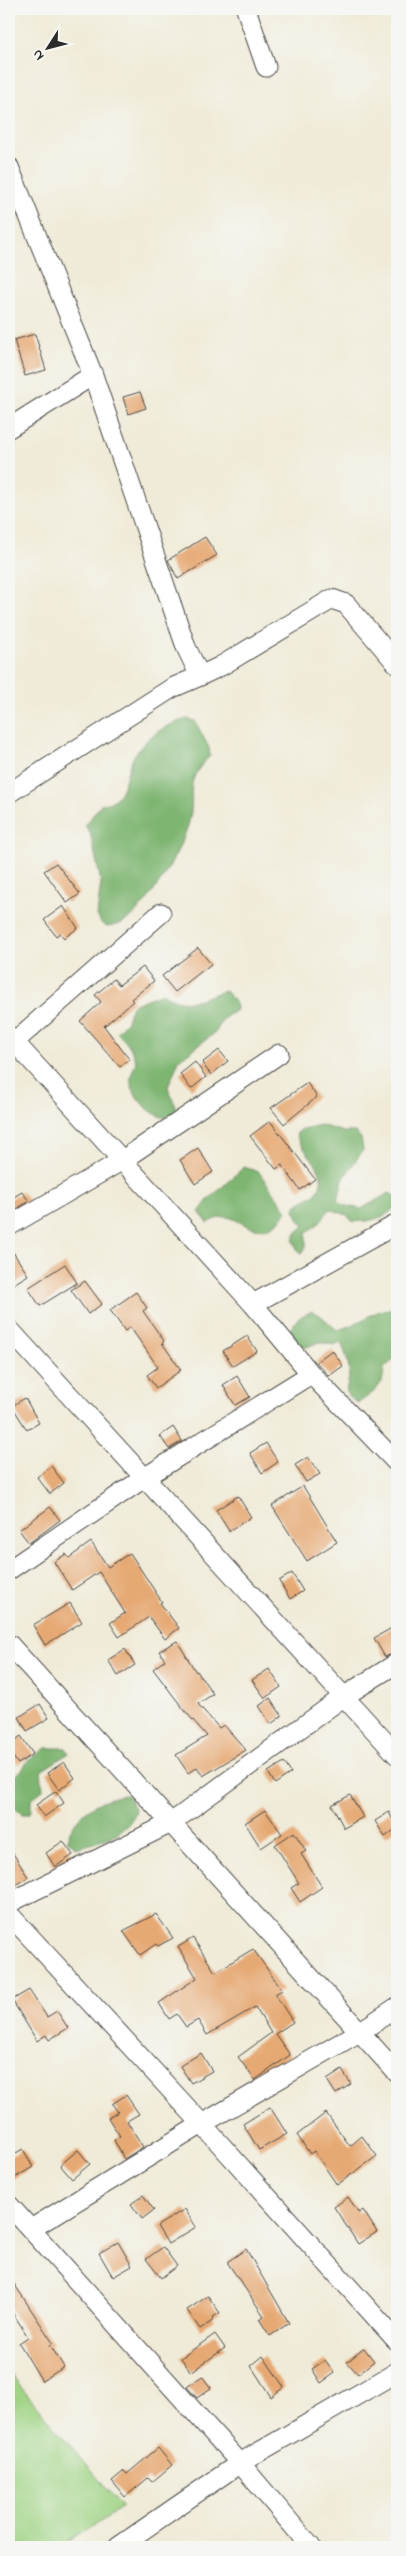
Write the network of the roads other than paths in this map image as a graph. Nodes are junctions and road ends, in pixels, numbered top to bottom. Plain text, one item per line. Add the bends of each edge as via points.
1 (246, 9) edge
2 (266, 67) dead end
3 (9, 167) edge
4 (93, 375) junction
5 (9, 428) edge
6 (397, 664) edge
7 (200, 676) junction
8 (9, 793) edge
9 (161, 913) dead end
10 (12, 1039) edge
11 (279, 1054) dead end
12 (121, 1160) junction
13 (397, 1224) edge
14 (9, 1226) edge
15 (253, 1304) junction
16 (9, 1329) edge
17 (311, 1374) junction
18 (390, 1443) edge
19 (397, 1463) edge
20 (144, 1478) junction
21 (9, 1570) edge
22 (9, 1644) edge
23 (397, 1663) edge
24 (343, 1697) junction
25 (397, 1755) edge
26 (171, 1823) junction
27 (9, 1903) edge
28 (9, 1914) edge
29 (397, 2007) edge
30 (361, 2031) junction
31 (397, 2073) edge
32 (202, 2124) junction
33 (9, 2206) edge
34 (31, 2229) junction
35 (397, 2341) edge
36 (397, 2372) edge
37 (240, 2463) junction
38 (118, 2547) edge
39 (311, 2547) edge

1 - 2 street
3 - 4 street
4 - 5 street
4 - 7 street via 186,647
6 - 7 street via 346,604 332,599
7 - 8 street via 172,688
9 - 10 street
10 - 12 street
11 - 12 street
12 - 14 street
12 - 15 street
13 - 15 street
15 - 17 street
16 - 20 street
17 - 18 street
17 - 20 street
18 - 19 street
20 - 21 street
20 - 24 street
22 - 26 street
23 - 24 street
24 - 25 street
24 - 26 street
26 - 27 street
26 - 30 street
28 - 32 street
29 - 30 street
30 - 31 street
30 - 32 street
32 - 34 street
32 - 35 street
33 - 34 street
34 - 37 street
36 - 37 street
37 - 38 street
37 - 39 street

